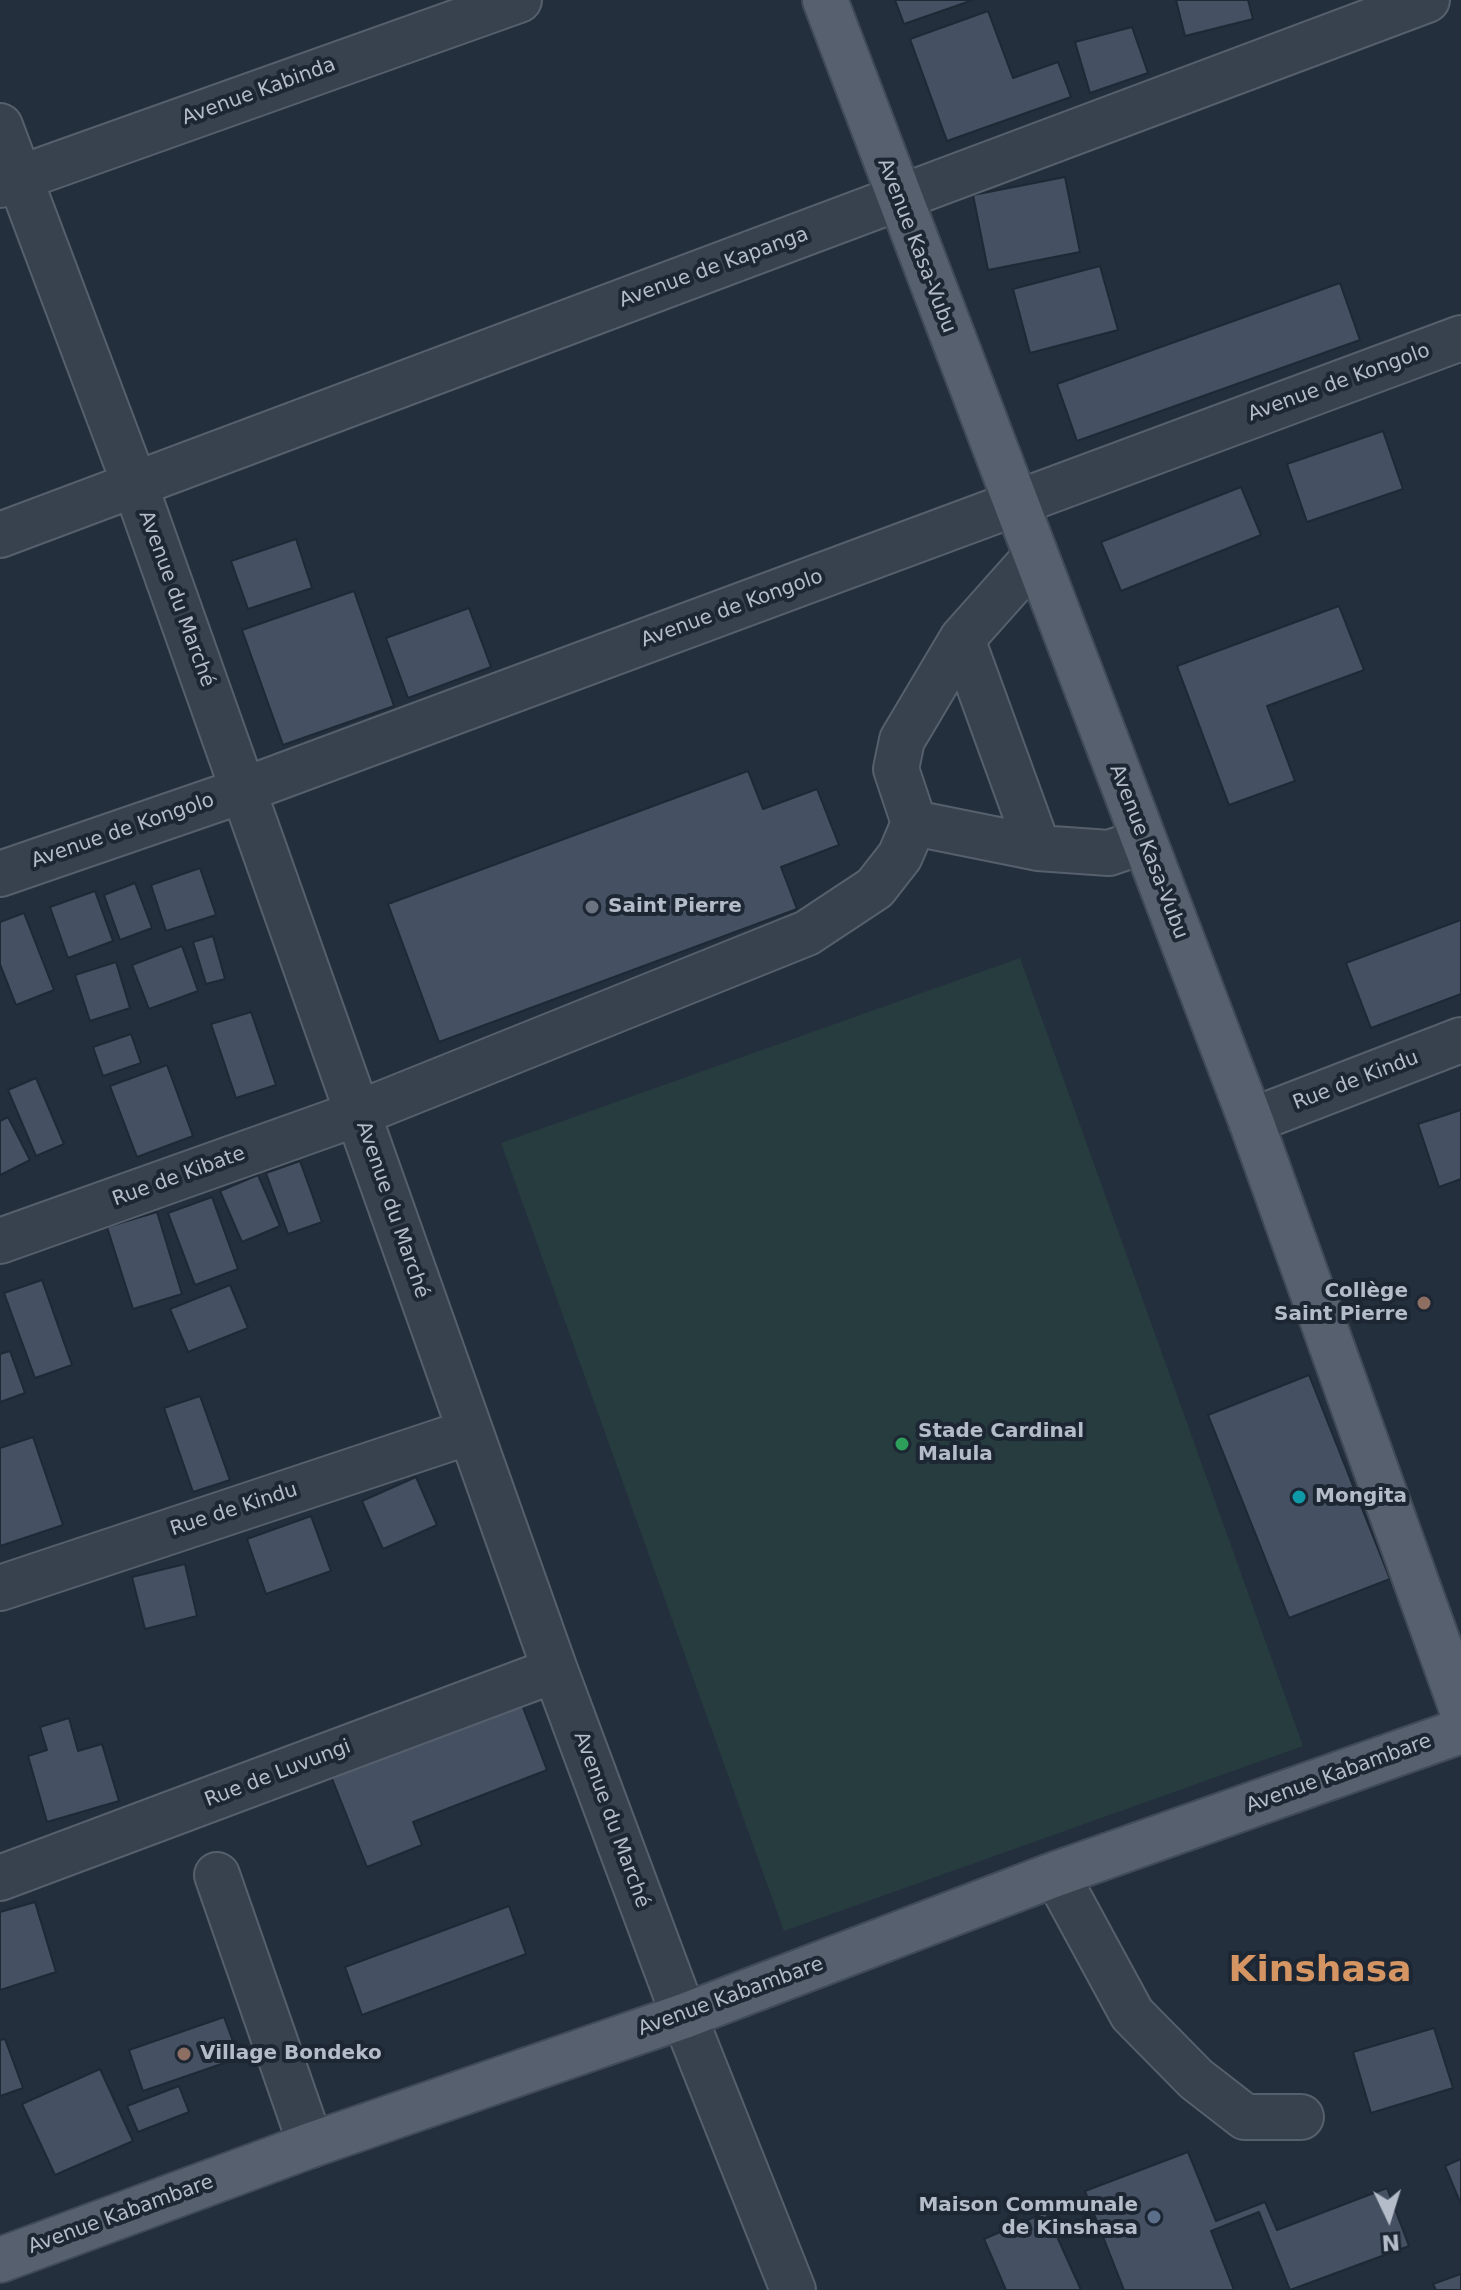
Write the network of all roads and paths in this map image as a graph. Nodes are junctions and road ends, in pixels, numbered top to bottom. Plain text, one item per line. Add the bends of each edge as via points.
1 (519, 0) edge
2 (825, 0) edge
3 (1427, 0) edge
4 (0, 126) edge
5 (10, 182) edge
6 (898, 200) junction
7 (1461, 338) edge
8 (135, 485) junction
9 (1015, 504) junction
10 (0, 535) edge
11 (1035, 557) junction
12 (962, 639) junction
13 (244, 790) junction
14 (914, 823) junction
15 (1144, 841) junction
16 (1038, 848) junction
17 (0, 874) edge
18 (1461, 1040) edge
19 (359, 1113) junction
20 (1251, 1121) junction
21 (0, 1241) edge
22 (469, 1432) junction
23 (0, 1588) edge
24 (555, 1670) junction
25 (1461, 1707) edge
26 (1461, 1731) edge
27 (1056, 1874) junction
28 (217, 1875) dead end
29 (0, 1878) edge
30 (684, 2016) junction
31 (1301, 2117) dead end
32 (311, 2145) junction
33 (0, 2260) edge
34 (793, 2290) edge

1 - 5 street, Avenue Kabinda
2 - 6 main road, Avenue Kasa-Vubu
3 - 6 street, Avenue de Kapanga
4 - 5 street, Avenue du Marché
5 - 8 street, Avenue du Marché
6 - 8 street, Avenue de Kapanga
6 - 9 main road, Avenue Kasa-Vubu
7 - 9 street, Avenue de Kongolo
8 - 10 street, Avenue de Kapanga
8 - 13 street, Avenue du Marché
9 - 11 main road, Avenue Kasa-Vubu
9 - 13 street, Avenue de Kongolo
11 - 12 street
11 - 15 main road, Avenue Kasa-Vubu
12 - 14 street via 902,740 896,769
12 - 16 street
13 - 17 street, Avenue de Kongolo
13 - 19 street, Avenue du Marché
14 - 16 street
14 - 19 street, Rue de Kibate via 900,856 875,888 807,933
15 - 16 street via 1109,853
15 - 20 main road, Avenue Kasa-Vubu
18 - 20 street, Rue de Kindu
19 - 21 street, Rue de Kibate
19 - 22 street, Avenue du Marché
20 - 25 main road, Avenue Kasa-Vubu
22 - 23 street, Rue de Kindu
22 - 24 street, Avenue du Marché
24 - 29 street, Rue de Luvungi
24 - 30 street, Avenue du Marché
26 - 27 main road, Avenue Kabambare
27 - 30 main road, Avenue Kabambare
27 - 31 street via 1132,2014 1196,2079 1245,2117
28 - 32 street
30 - 32 main road, Avenue Kabambare
30 - 34 street, Avenue du Marché
32 - 33 main road, Avenue Kabambare

